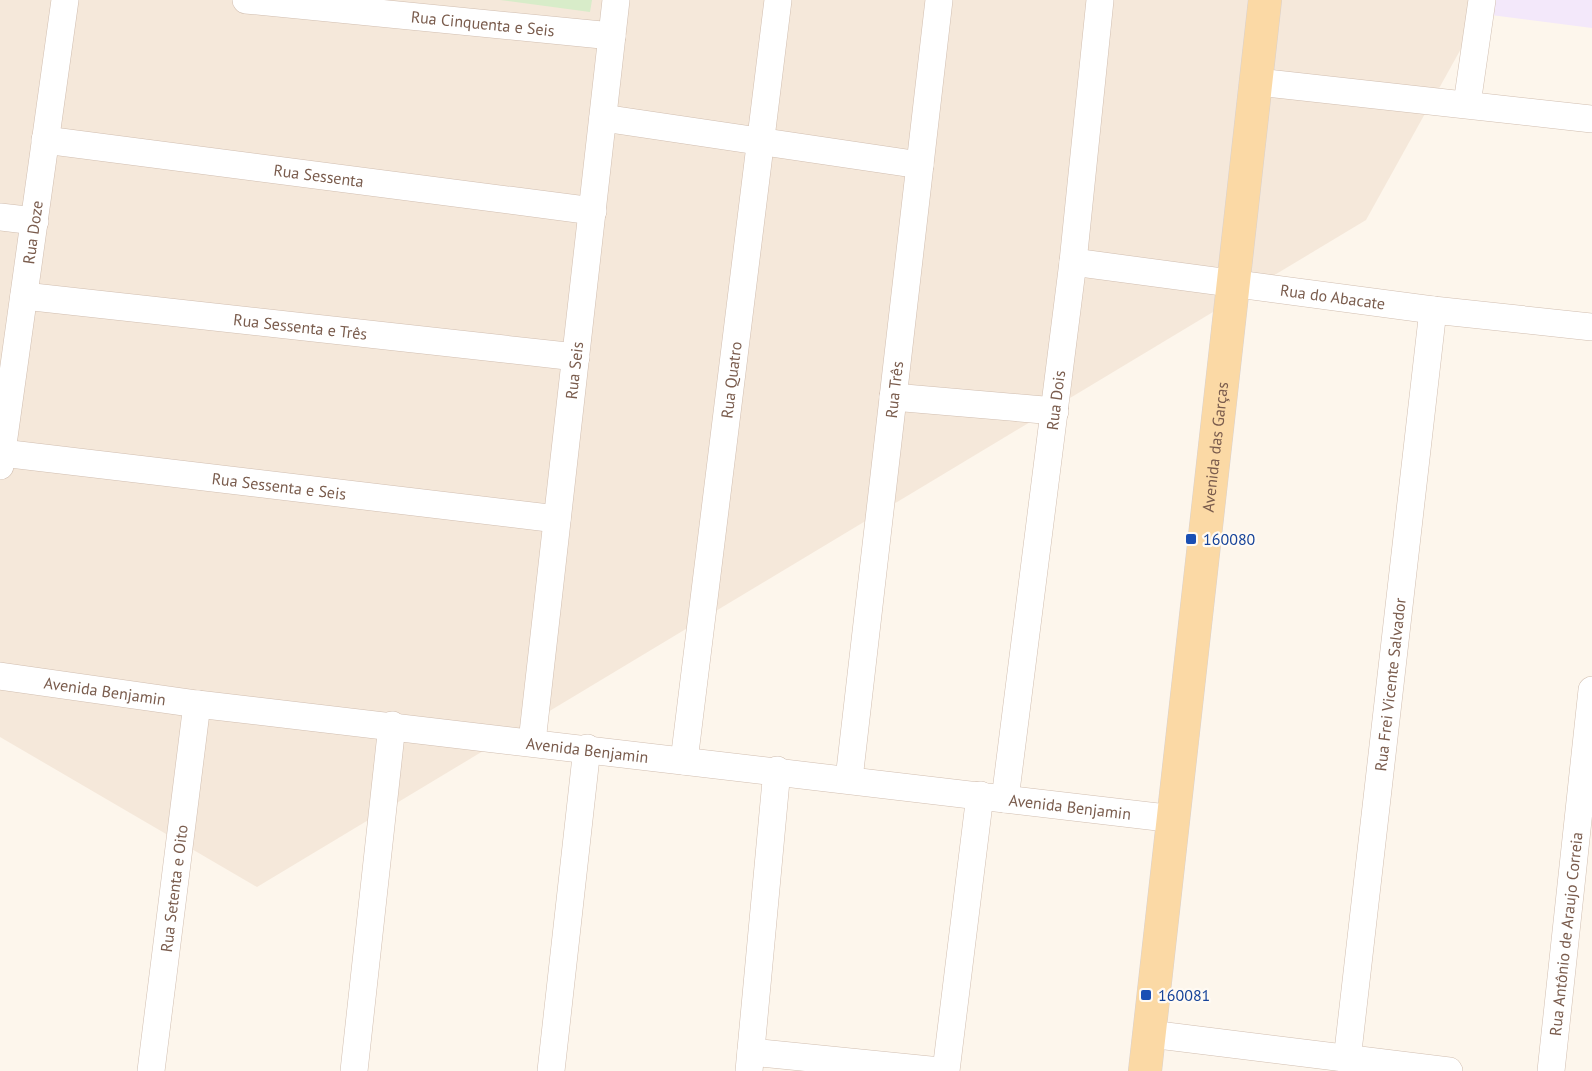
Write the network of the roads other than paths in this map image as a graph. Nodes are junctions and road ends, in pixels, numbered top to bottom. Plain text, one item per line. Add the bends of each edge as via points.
1 (64, 0) edge
2 (246, 0) edge
3 (616, 0) edge
4 (778, 0) edge
5 (939, 0) edge
6 (1100, 0) edge
7 (1265, 0) edge
8 (1482, 0) edge
9 (368, 6) edge
10 (612, 36) junction
11 (1257, 82) junction
12 (1467, 104) junction
13 (603, 118) junction
14 (1592, 119) edge
15 (45, 140) junction
16 (760, 142) junction
17 (920, 165) junction
18 (594, 211) junction
19 (0, 217) edge
20 (35, 221) junction
21 (1073, 262) junction
22 (1235, 284) junction
23 (24, 296) junction
24 (1433, 310) junction
25 (1592, 327) edge
26 (576, 357) junction
27 (893, 397) junction
28 (1055, 411) junction
29 (1, 460) edge
30 (557, 519) junction
31 (0, 679) edge
32 (1592, 690) edge
33 (197, 704) junction
34 (392, 725) junction
35 (1590, 726) edge
36 (532, 742) junction
37 (587, 748) junction
38 (684, 761) junction
39 (777, 771) junction
40 (849, 779) junction
41 (992, 797) junction
42 (1175, 819) junction
43 (1150, 1034) junction
44 (1347, 1060) junction
45 (750, 1062) edge
46 (151, 1071) edge
47 (354, 1071) edge
48 (551, 1071) edge
49 (940, 1071) edge
50 (946, 1071) edge
51 (1145, 1071) edge
52 (1449, 1071) edge
53 (1551, 1071) edge

1 - 15 street, Rua Doze
2 - 9 street, Rua Cinquenta e Seis
3 - 10 street, Rua Seis
4 - 16 street, Rua Quatro
5 - 17 street, Rua Três
6 - 21 street, Rua Dois
7 - 11 main road, Avenida das Garças
8 - 12 street
9 - 10 street, Rua Cinquenta e Seis
10 - 13 street, Rua Seis
11 - 12 street
11 - 22 main road, Avenida das Garças
12 - 14 street
13 - 16 street
13 - 18 street, Rua Seis
15 - 18 street, Rua Sessenta
15 - 20 street, Rua Doze
16 - 17 street
16 - 38 street, Rua Quatro
17 - 27 street, Rua Três
18 - 26 street, Rua Seis
19 - 20 street
20 - 23 street, Rua Doze
21 - 22 street, Rua do Abacate
21 - 28 street, Rua Dois
22 - 24 street, Rua do Abacate
22 - 42 main road, Avenida das Garças
23 - 26 street, Rua Sessenta e Três
23 - 29 street, Rua Doze
24 - 25 street, Rua do Abacate
24 - 44 street, Rua Frei Vicente Salvador
26 - 30 street, Rua Seis
27 - 28 street
27 - 40 street, Rua Três
28 - 41 street, Rua Dois
29 - 30 street, Rua Sessenta e Seis
30 - 36 street, Rua Seis
31 - 33 street, Avenida Benjamin
32 - 35 street, Rua Antônio de Araujo Correia
33 - 34 street, Avenida Benjamin
33 - 46 street, Rua Setenta e Oito
34 - 36 street, Avenida Benjamin
34 - 47 street
35 - 53 street, Rua Antônio de Araujo Correia
36 - 37 street, Avenida Benjamin
37 - 38 street, Avenida Benjamin
37 - 48 street
38 - 39 street, Avenida Benjamin
39 - 40 street, Avenida Benjamin
39 - 45 street
40 - 41 street, Avenida Benjamin
41 - 42 street, Avenida Benjamin
41 - 50 street, Rua Dois
42 - 43 main road, Avenida das Garças
43 - 44 street
43 - 51 main road, Avenida das Garças
44 - 52 street
45 - 49 street

